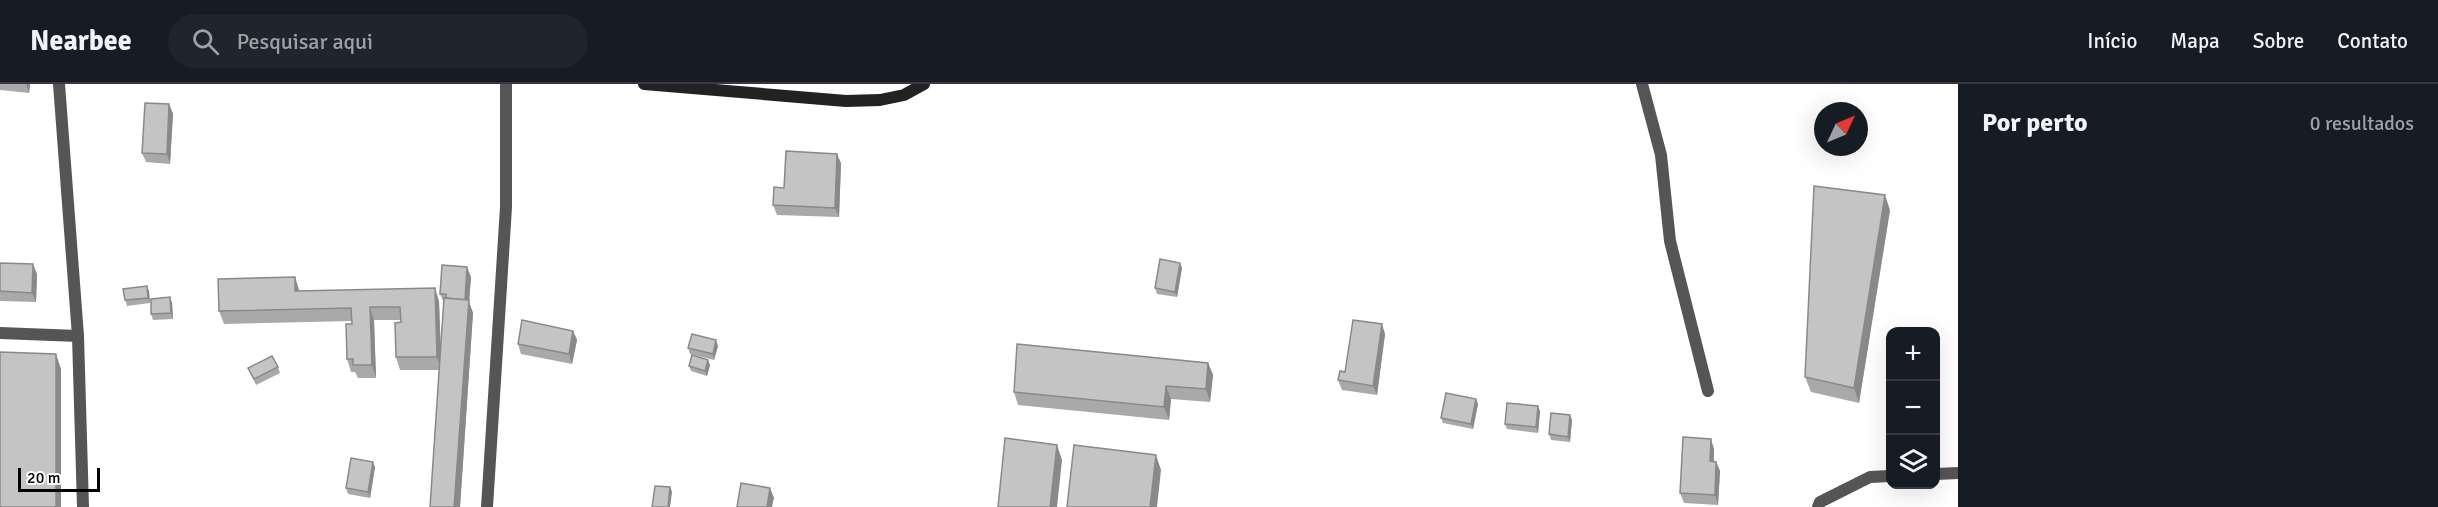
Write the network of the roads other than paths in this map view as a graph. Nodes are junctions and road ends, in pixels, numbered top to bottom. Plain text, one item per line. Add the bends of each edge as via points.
1 (59, 84) edge
2 (506, 84) edge
3 (644, 84) edge
4 (924, 84) edge
5 (1642, 84) edge
6 (0, 333) edge
7 (78, 336) junction
8 (1708, 391) dead end
9 (1958, 473) edge
10 (1940, 474) edge
11 (1886, 476) edge
12 (83, 507) edge
13 (487, 507) edge
14 (1818, 507) edge

1 - 7 street
2 - 13 street via 506,207
3 - 4 street via 846,101 903,95
5 - 8 street via 1661,155 1670,241
6 - 7 street
7 - 12 street
9 - 10 street
11 - 14 street via 1870,477 1820,502

